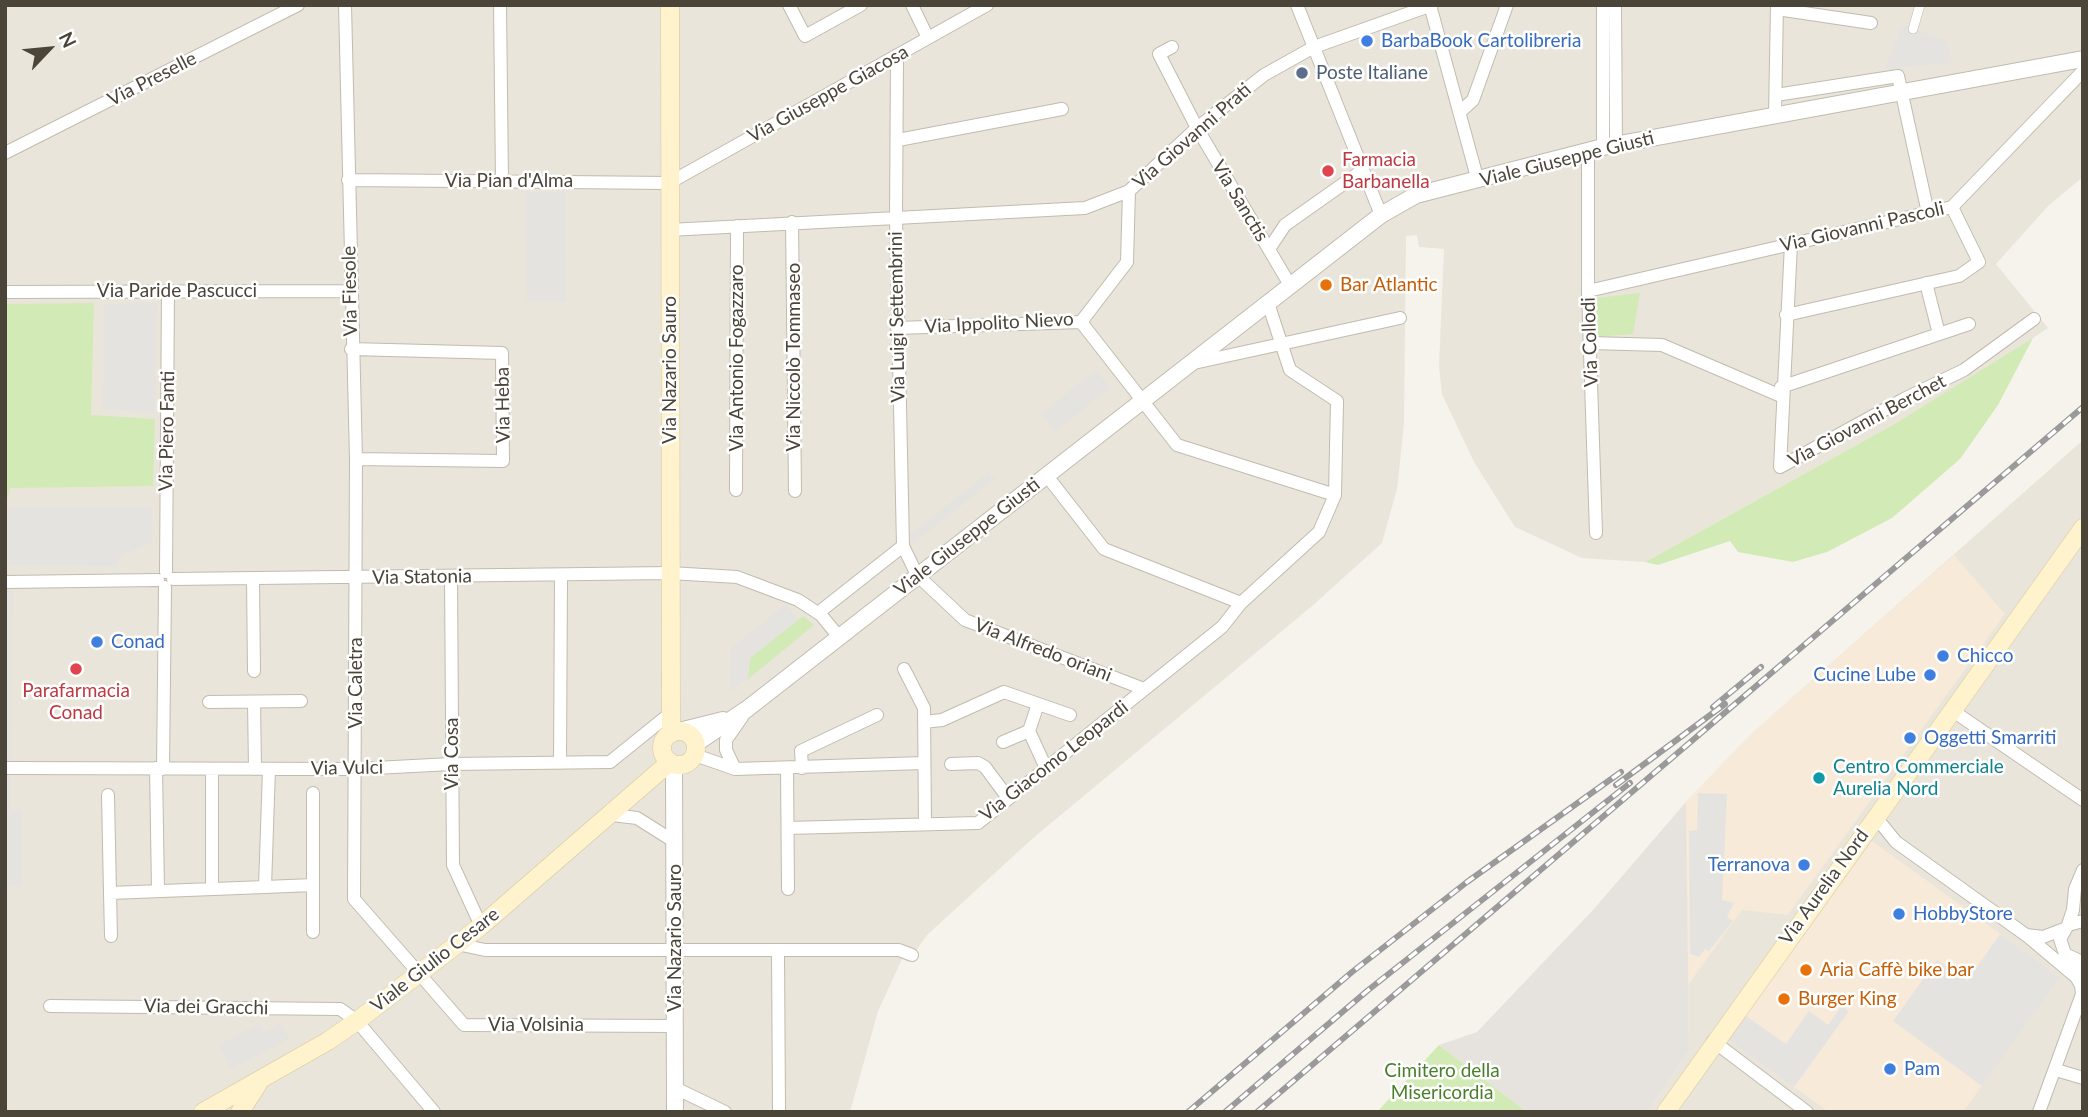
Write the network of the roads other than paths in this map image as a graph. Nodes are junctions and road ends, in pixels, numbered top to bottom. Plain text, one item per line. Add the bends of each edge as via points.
1 (298, 5) edge
2 (345, 5) edge
3 (500, 5) edge
4 (670, 5) edge
5 (789, 5) edge
6 (861, 5) edge
7 (912, 5) edge
8 (987, 5) edge
9 (1297, 5) edge
10 (1431, 5) edge
11 (1507, 5) edge
12 (1603, 5) edge
13 (1615, 5) edge
14 (1920, 5) edge
15 (1777, 7) edge
16 (837, 11) edge
17 (1871, 23) dead end
18 (1913, 29) dead end
19 (928, 38) junction
20 (1172, 47) dead end
21 (1314, 47) junction
22 (897, 55) junction
23 (2083, 59) edge
24 (2083, 71) edge
25 (1902, 92) junction
26 (1776, 95) junction
27 (1062, 109) dead end
28 (1460, 112) junction
29 (1775, 115) junction
30 (1197, 128) junction
31 (898, 139) junction
32 (1603, 147) junction
33 (5, 153) edge
34 (1363, 170) junction
35 (348, 180) junction
36 (502, 181) junction
37 (1478, 181) junction
38 (669, 183) junction
39 (1129, 191) junction
40 (1952, 207) junction
41 (1928, 213) junction
42 (1381, 215) junction
43 (896, 218) junction
44 (793, 222) junction
45 (737, 226) junction
46 (669, 230) junction
47 (1791, 244) junction
48 (1269, 249) junction
49 (1926, 283) junction
50 (1290, 285) junction
51 (168, 290) junction
52 (350, 291) junction
53 (1588, 291) junction
54 (5, 292) edge
55 (1268, 303) junction
56 (1786, 315) junction
57 (1400, 318) dead end
58 (2034, 318) dead end
59 (1081, 322) junction
60 (1969, 324) dead end
61 (897, 328) junction
62 (1939, 334) junction
63 (1281, 342) junction
64 (1590, 343) junction
65 (351, 349) junction
66 (1187, 365) junction
67 (1781, 391) junction
68 (1141, 400) junction
69 (356, 459) junction
70 (1047, 476) junction
71 (736, 490) dead end
72 (795, 491) dead end
73 (1335, 495) junction
74 (2083, 528) edge
75 (1596, 533) dead end
76 (903, 546) junction
77 (670, 573) junction
78 (561, 575) junction
79 (917, 575) junction
80 (451, 576) junction
81 (356, 578) junction
82 (166, 579) junction
83 (253, 579) junction
84 (5, 582) edge
85 (1241, 603) junction
86 (818, 613) junction
87 (839, 637) junction
88 (904, 669) dead end
89 (254, 671) dead end
90 (1144, 689) junction
91 (301, 701) dead end
92 (209, 702) dead end
93 (254, 702) junction
94 (1038, 704) junction
95 (747, 709) junction
96 (1953, 711) junction
97 (672, 712) junction
98 (877, 715) dead end
99 (1070, 715) dead end
100 (924, 722) junction
101 (1029, 731) junction
102 (671, 736) junction
103 (1003, 742) dead end
104 (695, 749) junction
105 (560, 763) junction
106 (672, 763) junction
107 (924, 763) junction
108 (451, 764) junction
109 (951, 764) dead end
110 (5, 768) edge
111 (160, 768) junction
112 (788, 768) junction
113 (802, 768) junction
114 (1046, 768) junction
115 (212, 769) junction
116 (262, 769) junction
117 (356, 769) junction
118 (735, 769) junction
119 (648, 781) junction
120 (313, 793) dead end
121 (108, 795) dead end
122 (1008, 798) junction
123 (2083, 800) edge
124 (612, 815) junction
125 (1875, 816) junction
126 (925, 824) junction
127 (788, 828) junction
128 (675, 842) junction
129 (2081, 875) edge
130 (313, 885) junction
131 (265, 887) junction
132 (212, 888) junction
133 (158, 890) junction
134 (788, 890) dead end
135 (110, 893) junction
136 (2083, 908) edge
137 (2083, 921) edge
138 (481, 926) junction
139 (2066, 927) junction
140 (313, 932) dead end
141 (2026, 935) junction
142 (111, 936) dead end
143 (457, 944) junction
144 (2062, 949) junction
145 (675, 950) junction
146 (778, 950) junction
147 (912, 956) dead end
148 (2078, 960) edge
149 (419, 974) junction
150 (2082, 987) edge
151 (2082, 994) edge
152 (50, 1006) dead end
153 (358, 1021) junction
154 (675, 1026) junction
155 (1713, 1041) junction
156 (2056, 1070) junction
157 (265, 1077) junction
158 (2083, 1078) edge
159 (675, 1088) junction
160 (203, 1112) edge
161 (215, 1112) edge
162 (225, 1112) edge
163 (240, 1112) edge
164 (433, 1112) edge
165 (676, 1112) edge
166 (725, 1112) edge
167 (779, 1112) edge
168 (1666, 1112) edge
169 (1807, 1112) edge
170 (2039, 1112) edge

1 - 33 street, Via Preselle
2 - 35 street, Via Fiesole
3 - 36 street
4 - 38 main road, Via Nazario Sauro
5 - 16 street via 805,36
6 - 16 street
7 - 19 street
8 - 19 street, Via Giuseppe Giacosa
9 - 21 street
10 - 21 street, Via Giovanni Prati
10 - 28 street
11 - 28 street via 1473,100
12 - 32 street
13 - 32 street
14 - 18 street
15 - 17 street
15 - 26 street
19 - 22 street, Via Giuseppe Giacosa
20 - 30 street, Via Sanctis via 1159,54
21 - 30 street, Via Giovanni Prati via 1264,75
21 - 34 street
22 - 31 street, Via Luigi Settembrini
22 - 38 street, Via Giuseppe Giacosa
23 - 25 street, Viale Giuseppe Giusti
24 - 40 street, Via Giovanni Pascoli
25 - 26 street via 1898,76
25 - 29 street, Viale Giuseppe Giusti
25 - 41 street
26 - 29 street
27 - 31 street
28 - 37 street
29 - 32 street, Viale Giuseppe Giusti
30 - 39 street, Via Giovanni Prati
30 - 48 street, Via Sanctis
31 - 43 street, Via Luigi Settembrini
32 - 37 street, Viale Giuseppe Giusti
32 - 53 street, Via Collodi
34 - 42 street
34 - 48 street via 1285,225
35 - 36 street, Via Pian d'Alma
35 - 52 street, Via Fiesole
36 - 38 street, Via Pian d'Alma
37 - 42 street, Viale Giuseppe Giusti via 1416,195
38 - 46 main road, Via Nazario Sauro
39 - 43 street, Via Giovanni Prati via 1085,208
39 - 59 street, Via Ippolito Nievo via 1127,262
40 - 41 street, Via Giovanni Pascoli
40 - 49 street via 1979,262 1959,276
41 - 47 street, Via Giovanni Pascoli
42 - 50 street, Viale Giuseppe Giusti
43 - 44 street, Via Giovanni Prati
43 - 61 street, Via Luigi Settembrini
44 - 45 street, Via Giovanni Prati
44 - 72 street, Via Niccolò Tommaseo
45 - 46 street, Via Giovanni Prati
45 - 71 street, Via Antonio Fogazzaro
46 - 77 main road, Via Nazario Sauro
47 - 53 street, Via Giovanni Pascoli
47 - 56 street, Via Giovanni Berchet
48 - 50 street, Via Sanctis
49 - 56 street
49 - 62 street
50 - 55 street, Viale Giuseppe Giusti
51 - 52 street, Via Paride Pascucci
51 - 54 street, Via Paride Pascucci
51 - 82 street, Via Piero Fanti
52 - 65 street, Via Fiesole
53 - 64 street, Via Collodi
55 - 63 street
55 - 66 street, Viale Giuseppe Giusti
56 - 67 street, Via Giovanni Berchet
57 - 63 street, Viale Giuseppe Giusti
58 - 67 street, Via Giovanni Berchet via 1964,370 1780,467
59 - 61 street, Via Ippolito Nievo
59 - 68 street
60 - 62 street
61 - 76 street, Via Luigi Settembrini
62 - 67 street
63 - 66 street, Viale Giuseppe Giusti
63 - 73 street via 1290,370 1337,401
64 - 67 street via 1662,345
64 - 75 street, Via Collodi
65 - 69 street, Via Fiesole
65 - 69 street, Via Heba via 502,353 503,461
66 - 68 street, Viale Giuseppe Giusti
68 - 70 street, Viale Giuseppe Giusti
68 - 73 street via 1177,445
69 - 81 street, Via Fiesole
70 - 79 street, Viale Giuseppe Giusti
70 - 85 street via 1104,549
73 - 85 street, Via Giacomo Leopardi via 1319,532
74 - 96 main road, Via Aurelia Nord
76 - 79 street, Via Luigi Settembrini
76 - 86 street
77 - 78 street, Via Statonia
77 - 86 street, Via Statonia via 737,577 798,600
77 - 97 main road, Via Nazario Sauro
78 - 80 street, Via Statonia
78 - 105 street
79 - 87 street, Viale Giuseppe Giusti
79 - 90 street, Via Alfredo oriani via 965,620
80 - 81 street, Via Statonia
80 - 108 street, Via Cosa
81 - 83 street, Via Statonia
81 - 117 street, Via Caletra
82 - 83 street, Via Statonia
82 - 84 street, Via Statonia
82 - 111 street, Via Piero Fanti
83 - 89 street
85 - 90 street, Via Giacomo Leopardi via 1222,627
86 - 87 street, Via Statonia
87 - 95 street, Viale Giuseppe Giusti
88 - 100 street via 924,708
90 - 114 street, Via Giacomo Leopardi
91 - 93 street
92 - 93 street
93 - 116 street
94 - 99 street
94 - 100 street via 1004,692 942,720
94 - 101 street
95 - 102 street, Viale Giuseppe Giusti
95 - 104 street, Viale Giuseppe Giusti
95 - 118 street via 726,740
96 - 123 street
96 - 125 main road, Via Aurelia Nord
97 - 102 main road, Via Nazario Sauro
97 - 105 street, Via Vulci via 610,762
98 - 113 street via 801,751
100 - 107 street
101 - 103 street
101 - 114 street
102 - 104 main road via 690,735
102 - 106 main road via 663,752
102 - 119 main road, Viale Giulio Cesare via 650,769
104 - 106 main road, Viale Giuseppe Giusti via 686,764
104 - 118 street
105 - 108 street, Via Vulci
106 - 119 main road, Viale Giulio Cesare
106 - 128 street, Via Nazario Sauro
107 - 113 street
107 - 126 street
108 - 117 street, Via Vulci
108 - 138 street, Via Cosa via 453,865
109 - 122 street via 985,766
110 - 111 street, Via Vulci
111 - 115 street, Via Vulci
111 - 133 street, Via Piero Fanti
112 - 113 street
112 - 118 street
112 - 127 street
114 - 122 street, Via Giacomo Leopardi
115 - 116 street, Via Vulci
115 - 132 street
116 - 117 street, Via Vulci
116 - 131 street
117 - 149 street, Via Caletra via 354,899
119 - 124 main road, Viale Giulio Cesare
120 - 130 street
121 - 135 street
122 - 126 street, Via Giacomo Leopardi via 978,823
124 - 128 street via 637,818
124 - 138 main road, Viale Giulio Cesare
125 - 141 street via 1896,842
125 - 155 main road, Via Aurelia Nord
126 - 127 street, Via Giacomo Leopardi
127 - 134 street
128 - 145 street, Via Nazario Sauro
129 - 136 street
129 - 139 street
130 - 131 street
130 - 140 street
131 - 132 street
132 - 133 street
133 - 135 street
135 - 142 street
137 - 139 street
138 - 143 main road, Viale Giulio Cesare
139 - 141 street via 2043,937
139 - 144 street via 2060,939
141 - 144 street
141 - 150 street
143 - 145 street via 485,950
143 - 149 main road, Viale Giulio Cesare
144 - 148 street
145 - 146 street
145 - 154 street, Via Nazario Sauro
146 - 147 street via 899,950
146 - 167 street
148 - 150 street
149 - 153 main road, Viale Giulio Cesare
149 - 154 street, Via Volsinia via 464,1025
150 - 151 street
151 - 156 street
152 - 153 street, Via dei Gracchi via 340,1009
153 - 157 main road, Viale Giulio Cesare
153 - 164 street
154 - 159 street, Via Nazario Sauro
155 - 168 main road, Via Aurelia Nord
155 - 169 street
156 - 158 street
156 - 170 street
157 - 160 main road, Viale Giulio Cesare
157 - 163 main road
159 - 165 street, Via Nazario Sauro
159 - 166 street
161 - 162 main road

